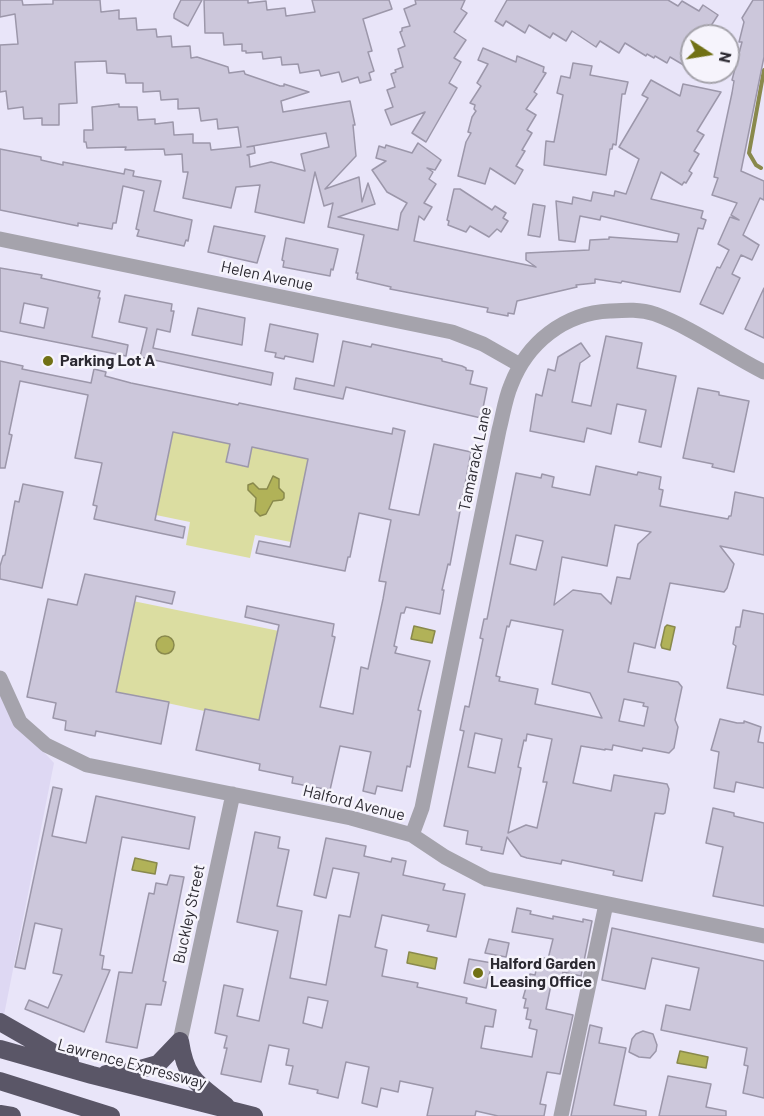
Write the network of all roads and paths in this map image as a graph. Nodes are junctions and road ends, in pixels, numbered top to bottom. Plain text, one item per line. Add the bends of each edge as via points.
1 (0, 239) edge
2 (520, 365) junction
3 (764, 372) edge
4 (0, 678) edge
5 (233, 794) junction
6 (412, 836) junction
7 (606, 904) junction
8 (764, 936) edge
9 (0, 1022) edge
10 (180, 1041) junction
11 (0, 1049) edge
12 (92, 1075) junction
13 (0, 1082) edge
14 (232, 1111) junction
15 (0, 1114) edge
16 (12, 1116) edge
17 (111, 1116) edge
18 (254, 1116) edge
19 (561, 1116) edge

1 - 2 street, Helen Avenue via 452,332
2 - 3 street, Tamarack Lane via 548,333 573,318 638,309
2 - 6 street, Tamarack Lane via 510,386 497,436 422,808
4 - 5 street, Halford Avenue via 20,722 46,745 71,758 87,765
5 - 6 street, Halford Avenue via 351,818
5 - 10 street, Buckley Street
6 - 7 street, Halford Avenue via 487,879
7 - 8 street, Halford Avenue
7 - 19 street
9 - 12 highway
10 - 12 highway via 158,1064 130,1072
10 - 14 highway via 193,1081
11 - 12 highway, Lawrence Expressway
12 - 14 highway, Lawrence Expressway
13 - 17 highway
14 - 18 highway, Lawrence Expressway
15 - 16 highway

